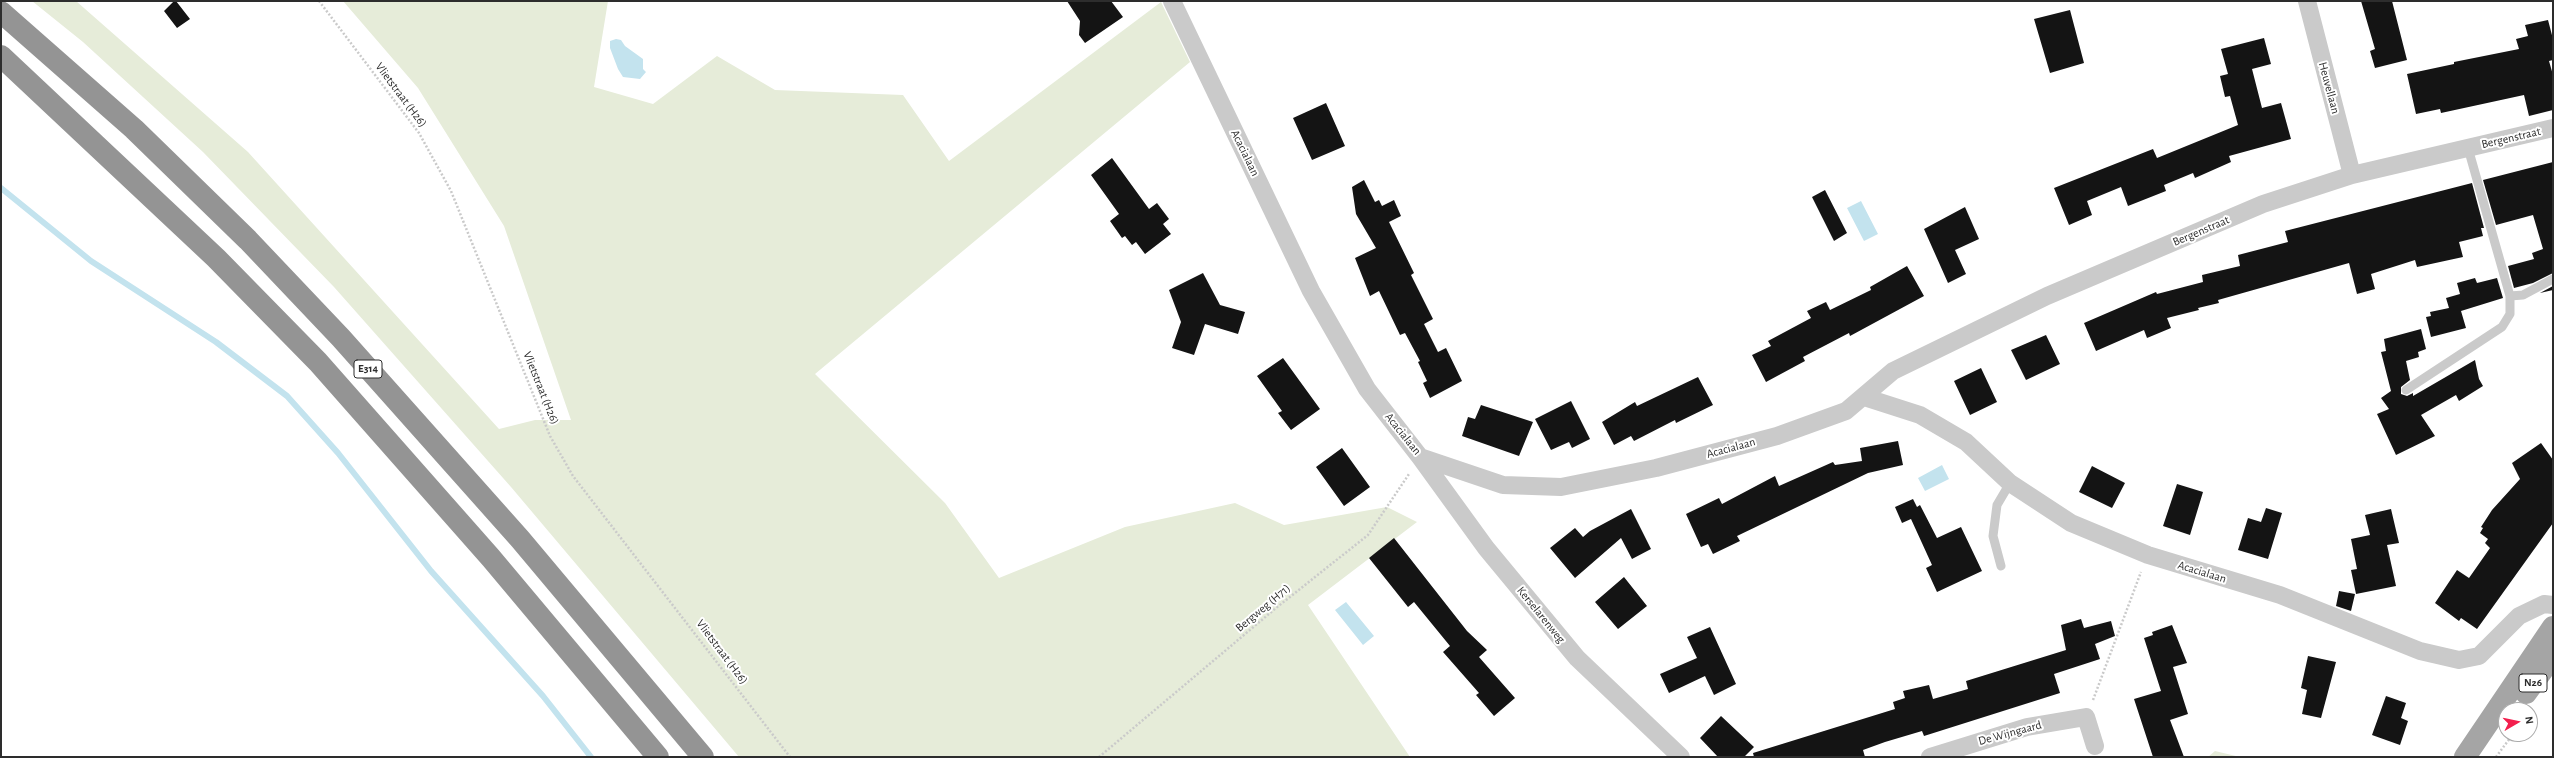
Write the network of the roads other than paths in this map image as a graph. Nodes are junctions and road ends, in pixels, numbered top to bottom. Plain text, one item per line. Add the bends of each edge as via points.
1 (1172, 1) edge
2 (2307, 1) edge
3 (1, 12) edge
4 (1, 56) edge
5 (2553, 128) edge
6 (2468, 148) junction
7 (2352, 175) junction
8 (2553, 279) edge
9 (2510, 296) junction
10 (2406, 390) dead end
11 (1868, 394) junction
12 (1420, 457) junction
13 (2010, 483) junction
14 (2001, 566) dead end
15 (2553, 605) edge
16 (2553, 627) edge
17 (2553, 656) edge
18 (2519, 702) edge
19 (2498, 730) edge
20 (2095, 746) dead end
21 (658, 757) edge
22 (703, 757) edge
23 (1681, 757) edge
24 (1930, 757) edge
25 (2465, 757) edge
26 (2478, 757) edge

1 - 12 street, Acacialaan via 1312,291 1367,389
2 - 7 street, Heuvellaan
3 - 22 highway, E314 via 134,129 248,240 336,333 520,539
4 - 21 highway, E314 via 216,258 318,362 491,558
5 - 6 street, Bergenstraat
6 - 7 street, Bergenstraat
6 - 9 lane
7 - 11 street, Bergenstraat via 2263,204 2047,296 1893,372
8 - 9 lane via 2523,294
9 - 10 lane via 2510,314 2502,327
11 - 12 street, Acacialaan via 1846,411 1777,436 1656,468 1561,487 1503,485
11 - 13 street, Acacialaan via 1920,415 1966,442
12 - 23 street, Kerselarenweg via 1486,548 1577,658
13 - 14 lane via 1997,506 1993,536
13 - 15 street, Acacialaan via 2071,523 2148,555 2280,595 2420,651 2459,660 2479,656 2519,616 2544,604
16 - 25 main road, N26
17 - 18 main road, N26
19 - 26 main road
20 - 24 street, De Wijngaard via 2086,718 2027,726

